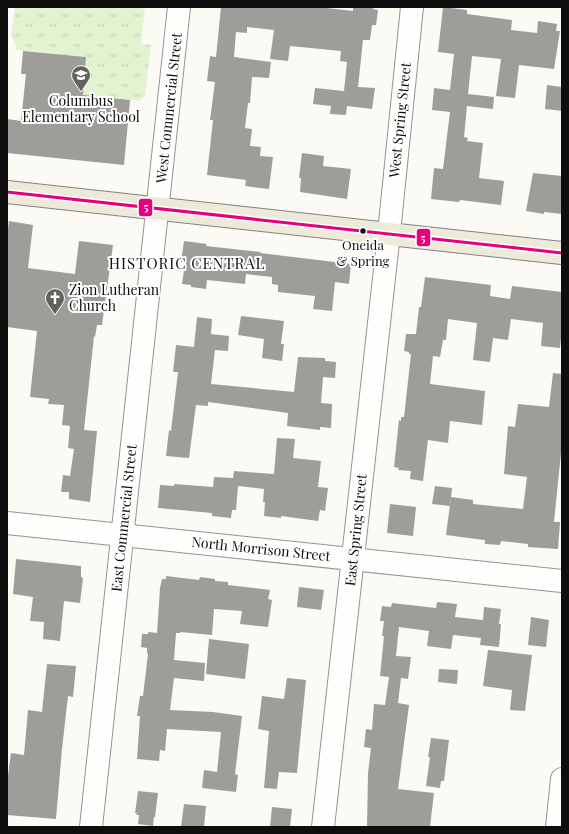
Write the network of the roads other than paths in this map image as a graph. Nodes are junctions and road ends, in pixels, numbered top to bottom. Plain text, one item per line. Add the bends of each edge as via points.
1 (179, 7) edge
2 (412, 7) edge
3 (7, 192) edge
4 (158, 208) junction
5 (389, 234) junction
6 (562, 253) edge
7 (7, 523) edge
8 (122, 534) junction
9 (352, 559) junction
10 (562, 581) edge
11 (562, 779) edge
12 (559, 824) edge
13 (91, 827) edge
14 (323, 827) edge

1 - 4 street, West Commercial Street
2 - 5 street, West Spring Street
3 - 4 main road
4 - 5 main road
4 - 8 street, East Commercial Street
5 - 6 main road
5 - 9 street, East Spring Street
7 - 8 street, North Morrison Street
8 - 9 street, North Morrison Street
8 - 13 street, East Commercial Street
9 - 10 street, North Morrison Street
9 - 14 street, East Spring Street
11 - 12 street

